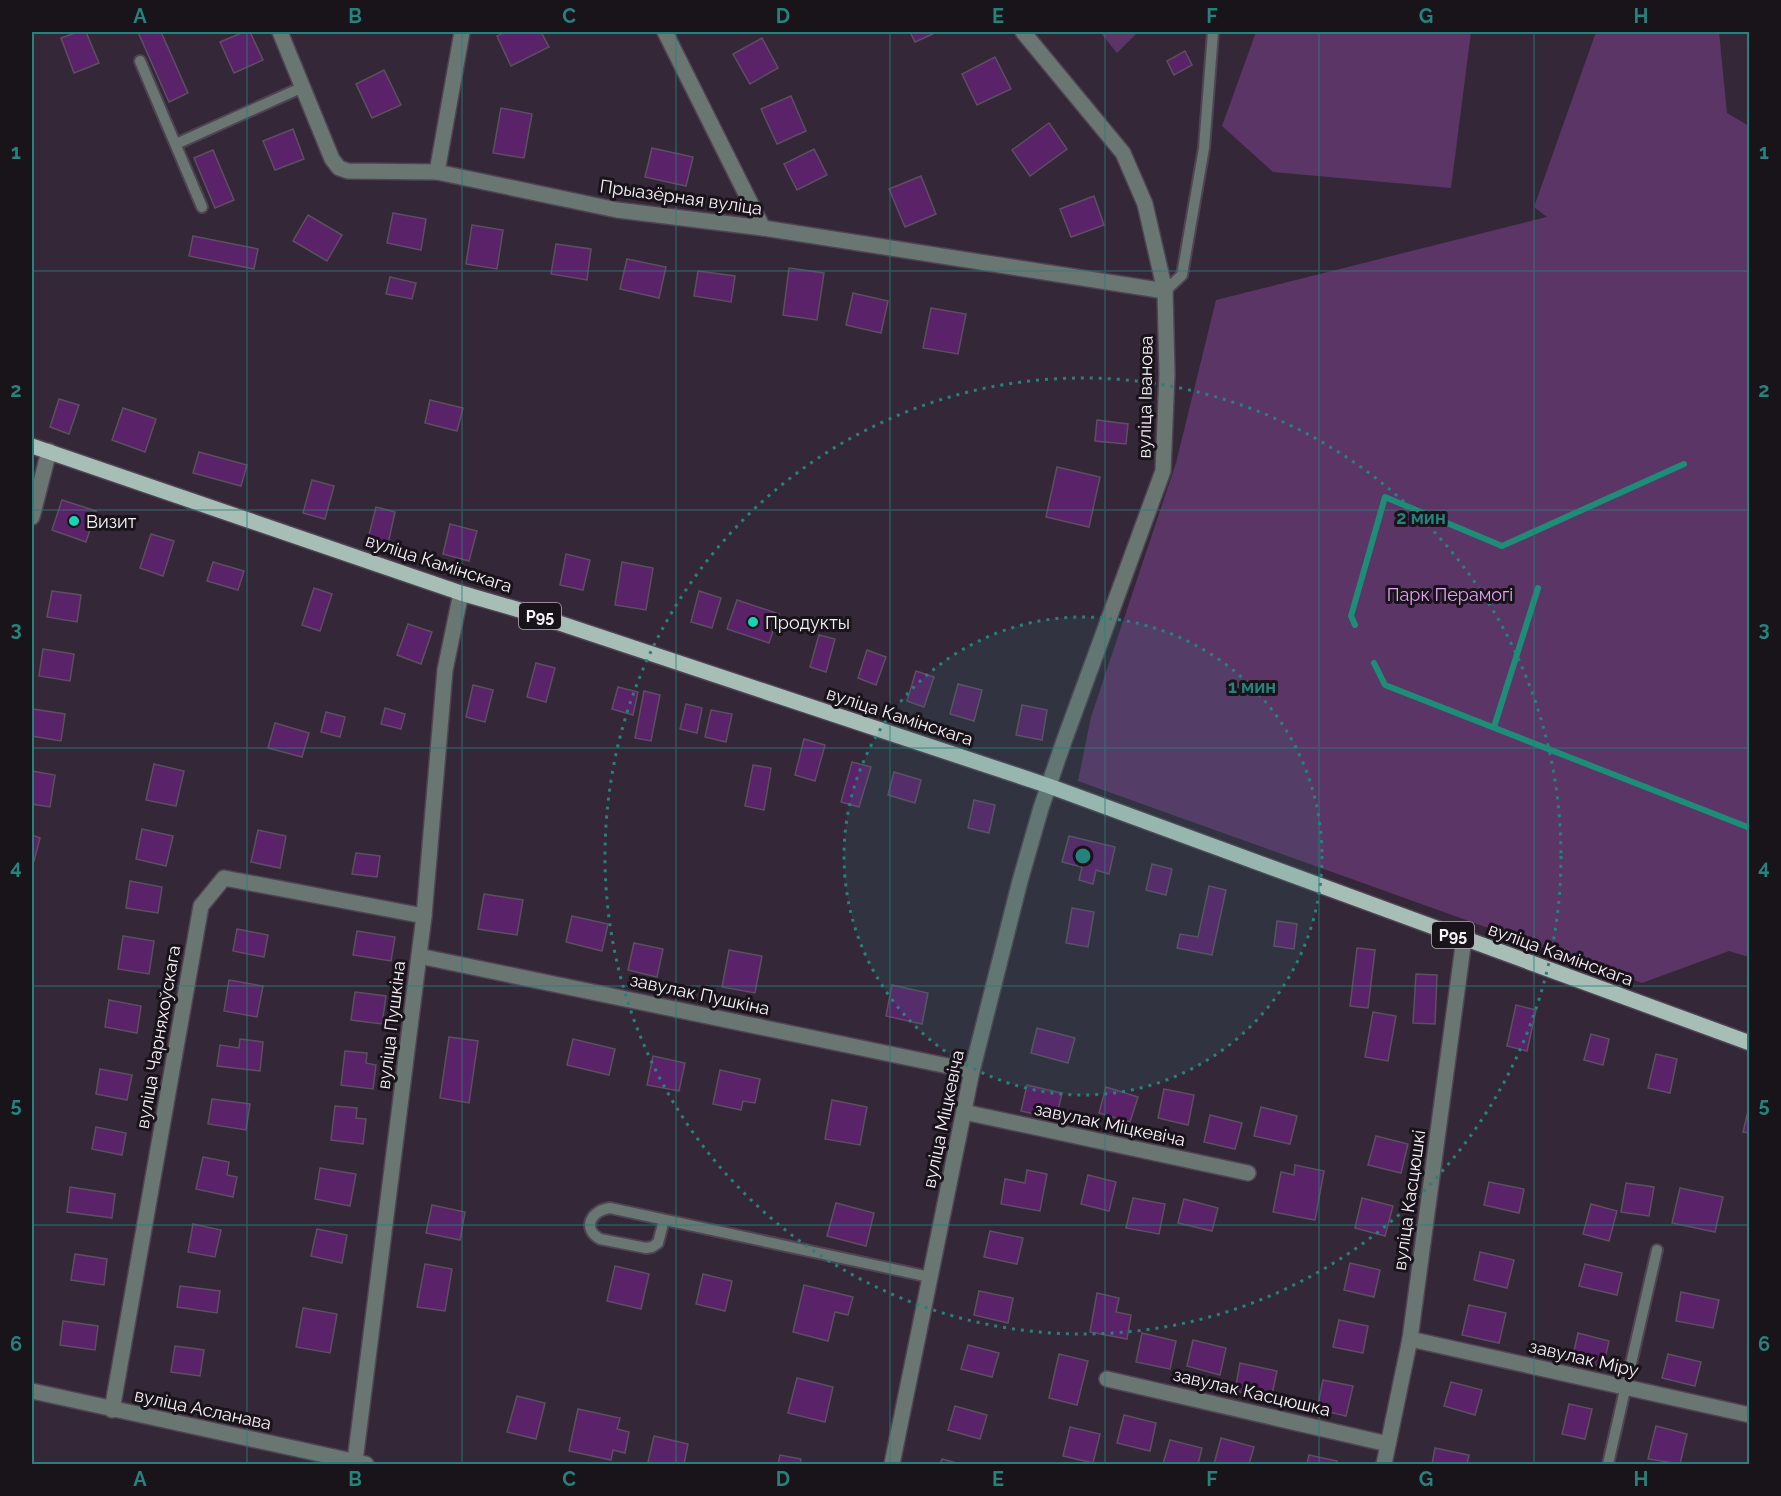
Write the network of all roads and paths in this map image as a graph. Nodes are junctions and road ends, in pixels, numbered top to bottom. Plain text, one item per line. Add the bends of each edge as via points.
1 (279, 32) edge
2 (462, 32) edge
3 (666, 32) edge
4 (1023, 32) edge
5 (1213, 32) edge
6 (140, 61) dead end
7 (303, 87) junction
8 (176, 144) junction
9 (437, 172) junction
10 (202, 207) dead end
11 (763, 228) junction
12 (1165, 291) junction
13 (32, 446) edge
14 (49, 451) junction
15 (32, 517) edge
16 (461, 593) junction
17 (1049, 786) junction
18 (424, 916) junction
19 (1464, 939) junction
20 (419, 956) junction
21 (1749, 1043) edge
22 (972, 1071) junction
23 (964, 1112) junction
24 (1248, 1173) dead end
25 (664, 1220) junction
26 (1657, 1250) dead end
27 (930, 1276) junction
28 (1410, 1339) junction
29 (1107, 1379) dead end
30 (1626, 1388) junction
31 (32, 1391) edge
32 (112, 1410) junction
33 (1749, 1415) edge
34 (1388, 1443) junction
35 (360, 1463) edge
36 (892, 1464) edge
37 (1384, 1464) edge
38 (1608, 1464) edge

1 - 7 street, Прыазёрная вуліца
2 - 9 street
3 - 11 street
4 - 12 street, вуліца Іванова via 1123,153 1145,204
5 - 12 lane via 1204,148 1182,275
6 - 8 lane
7 - 8 lane
7 - 9 street, Прыазёрная вуліца via 339,168
8 - 10 lane
9 - 11 street, Прыазёрная вуліца via 617,210
11 - 12 street, Прыазёрная вуліца
12 - 17 street, вуліца Іванова via 1167,374 1162,471
13 - 14 main road, вуліца Камінскага / Р95
14 - 15 street
14 - 16 main road, вуліца Камінскага / Р95
16 - 17 main road, вуліца Камінскага / Р95
16 - 18 street, вуліца Пушкіна via 445,670
17 - 19 main road, вуліца Камінскага / Р95
17 - 22 street, вуліца Міцкевіча via 1020,881
18 - 20 street, вуліца Пушкіна
18 - 32 street, вуліца Чарняхоўскага via 224,879 201,906
19 - 21 main road, вуліца Камінскага / Р95
19 - 28 street, вуліца Касцюшкі
20 - 22 street, завулак Пушкіна
20 - 35 street, вуліца Пушкіна
22 - 23 street, вуліца Міцкевіча
23 - 24 street, завулак Міцкевіча
23 - 27 street, вуліца Міцкевіча
25 - 25 lane via 610,1208 599,1210 592,1218 591,1228 600,1239 646,1248 658,1243
25 - 27 lane
26 - 30 lane
27 - 36 street, вуліца Міцкевіча
28 - 30 street, завулак Міру
28 - 34 street, вуліца Касцюшкі
29 - 34 street, завулак Касцюшка
30 - 33 street, завулак Міру
30 - 38 lane
31 - 32 street, вуліца Асланава
32 - 35 street, вуліца Асланава
34 - 37 street, вуліца Касцюшкі

